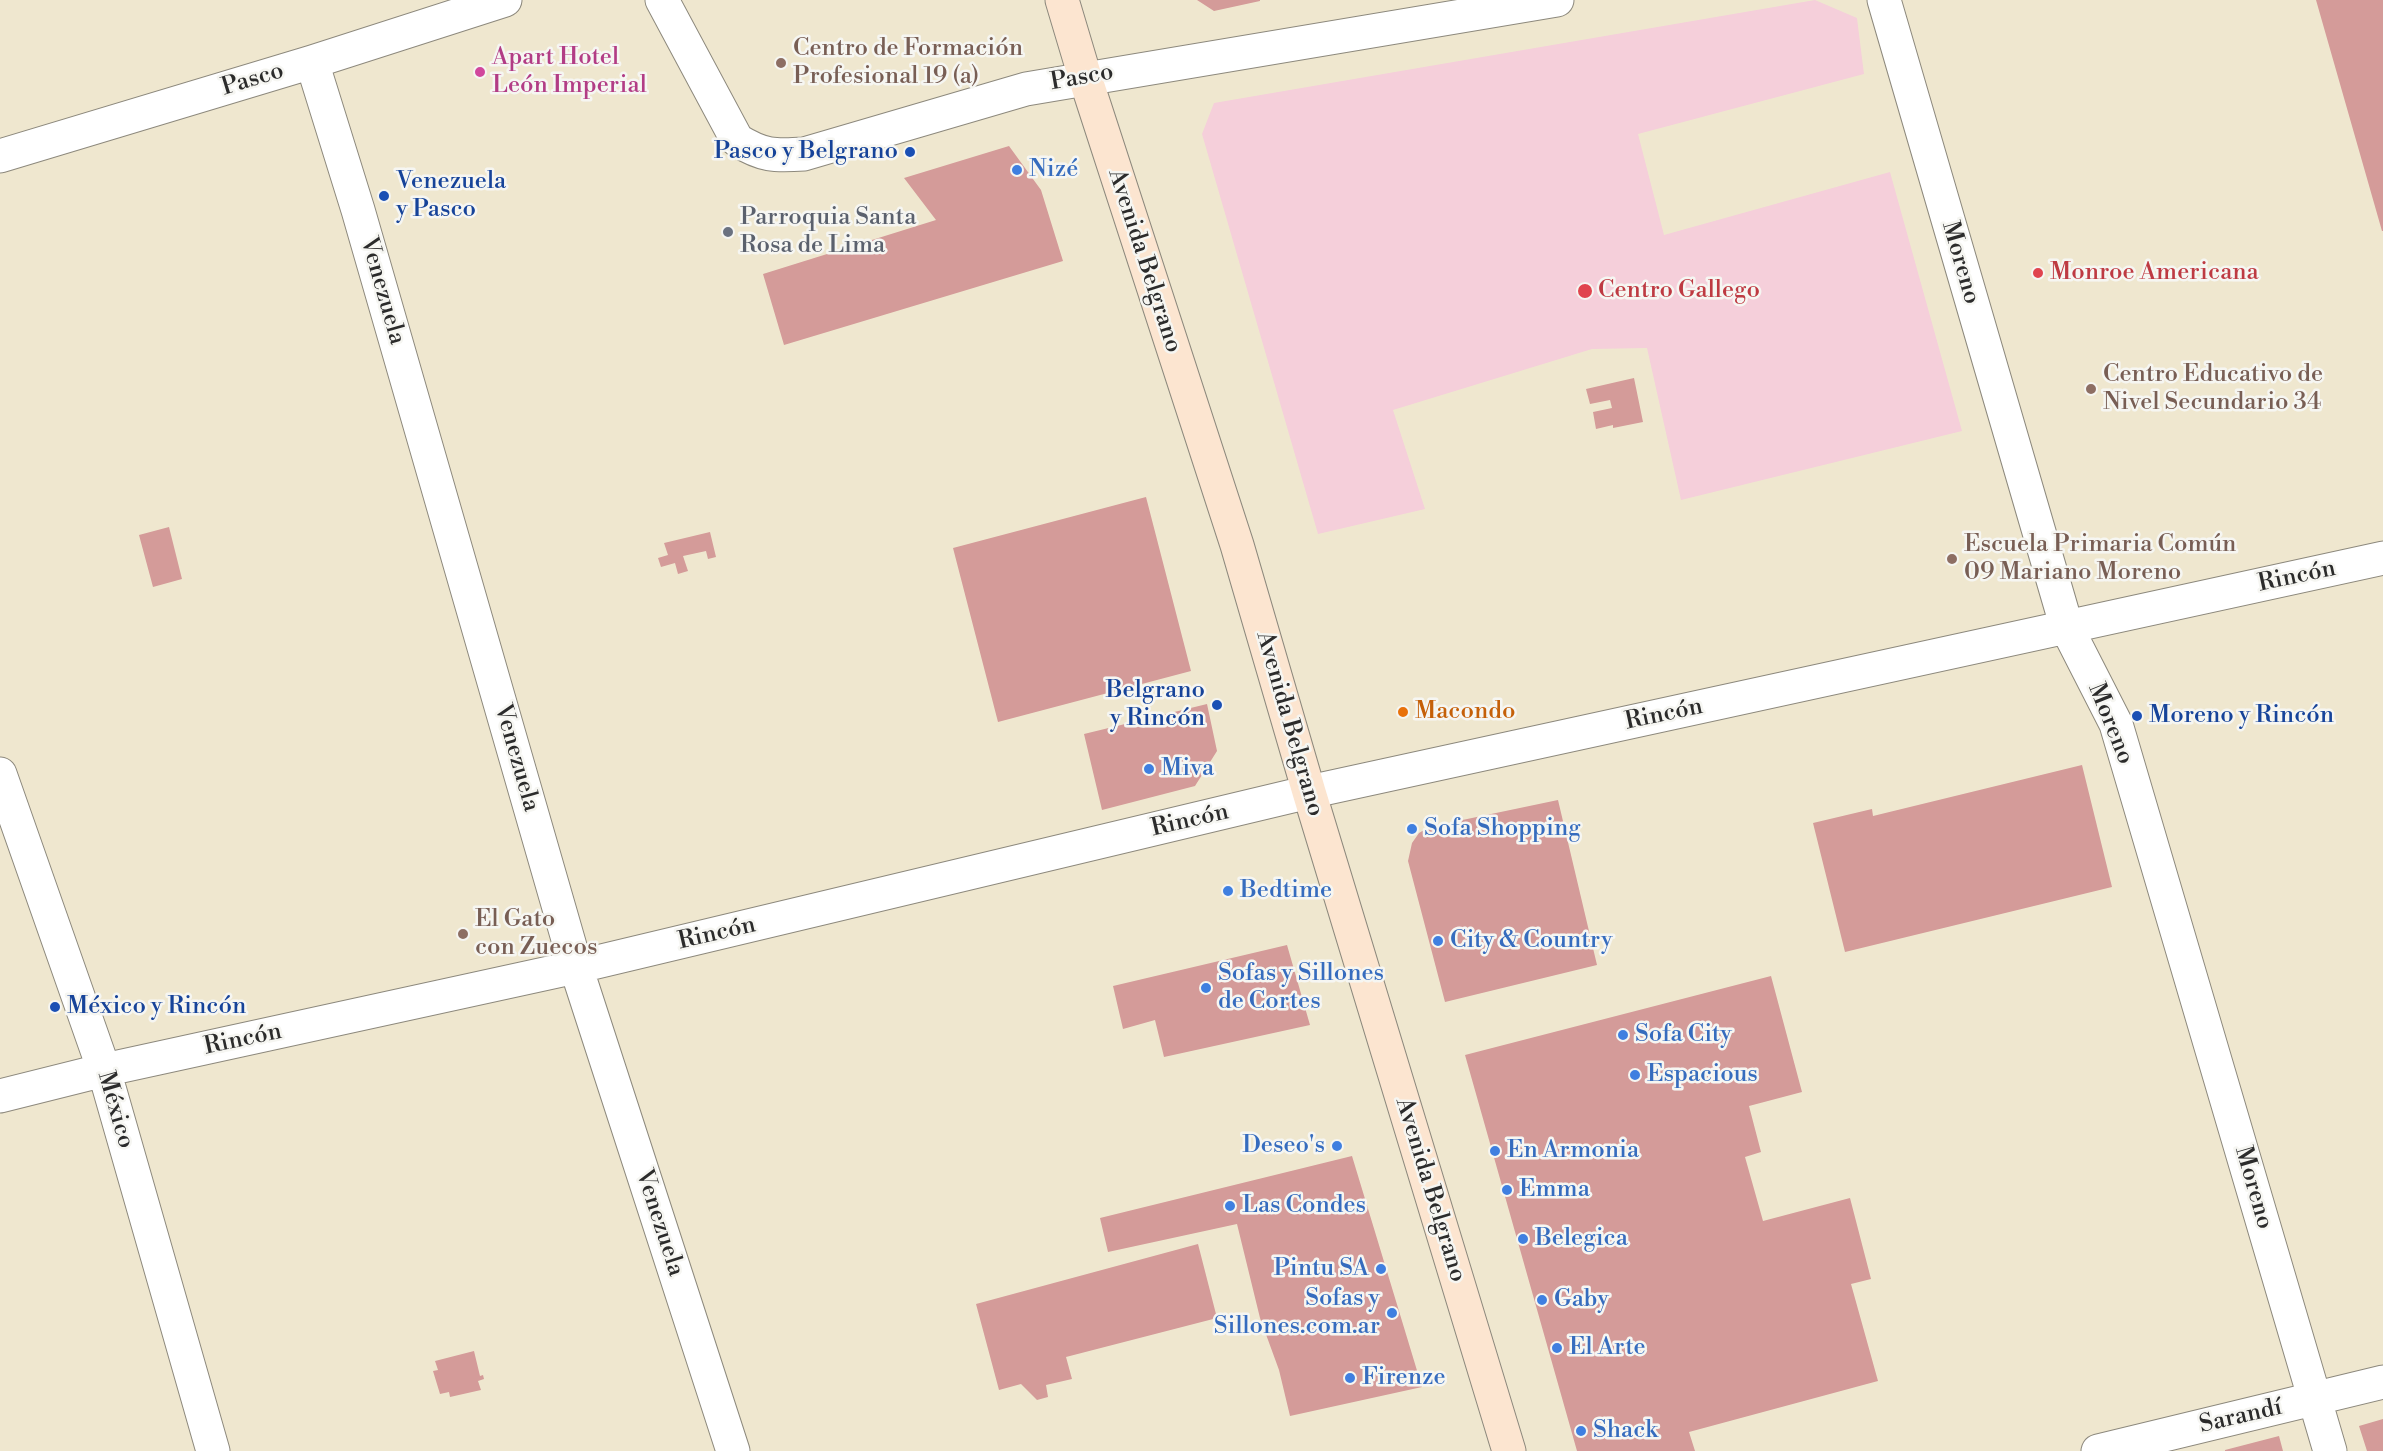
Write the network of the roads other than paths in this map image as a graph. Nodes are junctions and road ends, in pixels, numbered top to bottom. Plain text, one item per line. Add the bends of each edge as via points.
1 (506, 0) edge
2 (662, 0) edge
3 (1062, 0) edge
4 (1557, 0) edge
5 (1884, 0) edge
6 (312, 62) junction
7 (1085, 77) junction
8 (0, 156) edge
9 (2383, 558) edge
10 (2067, 628) junction
11 (0, 774) edge
12 (1309, 792) junction
13 (576, 968) junction
14 (104, 1070) junction
15 (0, 1096) edge
16 (2383, 1382) edge
17 (2315, 1399) junction
18 (213, 1451) edge
19 (733, 1451) edge
20 (1509, 1451) edge
21 (2098, 1451) edge
22 (2330, 1451) edge

1 - 6 street, Pasco
2 - 7 street, Pasco via 737,140 753,150 775,156 804,154 1026,89
3 - 7 main road, Avenida Belgrano
4 - 7 street, Pasco
5 - 10 street, Moreno
6 - 8 street, Pasco
6 - 13 street, Venezuela
7 - 12 main road, Avenida Belgrano via 1233,534
9 - 10 street, Rincón
10 - 12 street, Rincón
10 - 17 street, Moreno via 2116,724
11 - 14 street, México
12 - 13 street, Rincón
12 - 20 main road, Avenida Belgrano
13 - 14 street, Rincón
13 - 19 street, Venezuela
14 - 15 street, Rincón
14 - 18 street, México
16 - 17 street, Sarandí
17 - 21 street, Sarandí
17 - 22 street, Moreno

